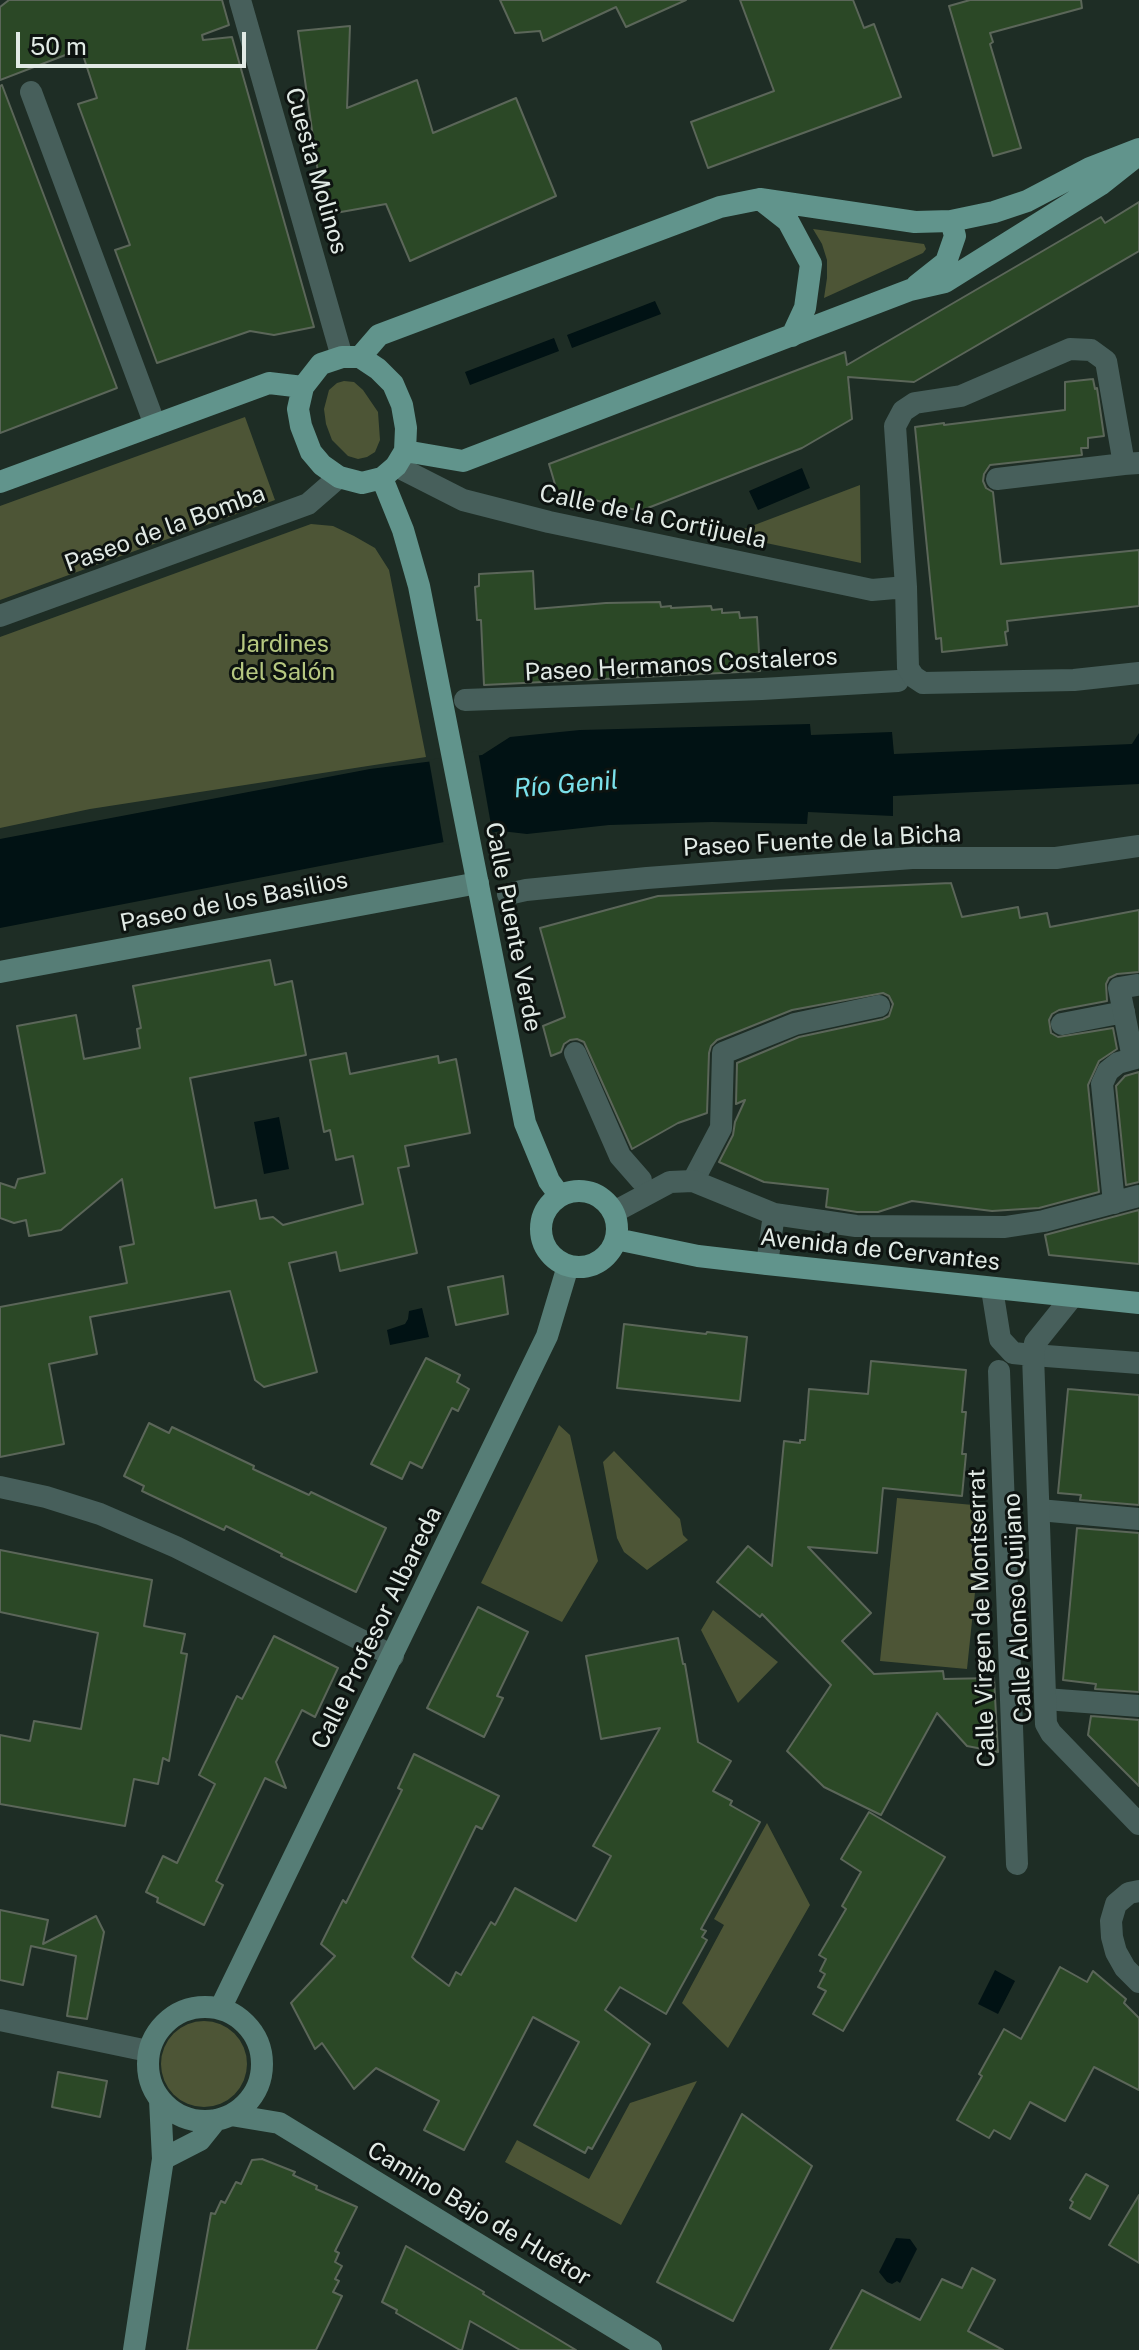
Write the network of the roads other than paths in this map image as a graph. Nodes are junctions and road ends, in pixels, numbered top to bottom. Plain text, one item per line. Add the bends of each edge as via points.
1 (240, 0) edge
2 (31, 92) dead end
3 (1139, 152) edge
4 (760, 199) junction
5 (951, 221) junction
6 (910, 290) junction
7 (792, 336) junction
8 (351, 357) junction
9 (303, 387) junction
10 (155, 425) junction
11 (1132, 463) edge
12 (394, 465) junction
13 (339, 477) junction
14 (997, 479) dead end
15 (0, 482) edge
16 (906, 587) junction
17 (0, 616) edge
18 (1139, 673) edge
19 (906, 679) junction
20 (465, 700) dead end
21 (1139, 846) edge
22 (478, 883) junction
23 (508, 894) dead end
24 (0, 972) edge
25 (1137, 985) dead end
26 (879, 1006) dead end
27 (1124, 1012) junction
28 (1062, 1024) dead end
29 (575, 1053) dead end
30 (1136, 1057) edge
31 (641, 1180) dead end
32 (693, 1181) junction
33 (560, 1196) junction
34 (1139, 1196) edge
35 (1114, 1203) junction
36 (614, 1212) junction
37 (774, 1214) junction
38 (616, 1239) junction
39 (767, 1264) junction
40 (568, 1266) junction
41 (992, 1289) junction
42 (1072, 1297) junction
43 (1139, 1303) edge
44 (1033, 1355) junction
45 (1139, 1363) edge
46 (999, 1371) dead end
47 (0, 1487) edge
48 (1039, 1510) junction
49 (1139, 1519) edge
50 (393, 1656) junction
51 (1045, 1699) junction
52 (1139, 1706) edge
53 (1139, 1824) edge
54 (1017, 1864) dead end
55 (1139, 1891) edge
56 (1139, 1982) edge
57 (221, 2007) junction
58 (0, 2020) edge
59 (148, 2051) junction
60 (260, 2080) junction
61 (160, 2100) junction
62 (223, 2118) junction
63 (279, 2123) junction
64 (163, 2159) junction
65 (134, 2350) edge
66 (651, 2350) edge

1 - 8 street, Cuesta Molinos
2 - 10 street
3 - 5 main road via 1090,168 1027,201
3 - 6 main road via 1100,185 945,282
4 - 5 main road via 915,222
4 - 7 main road via 788,221 811,264 805,308
4 - 8 main road via 720,207 427,316 379,335
5 - 6 main road via 955,236 946,262
6 - 7 main road
7 - 12 main road via 463,461
8 - 9 main road via 321,364
8 - 12 main road via 378,369 393,384 402,405 406,428
9 - 10 main road via 269,383
9 - 13 main road via 298,409 311,452
10 - 15 main road
11 - 14 street
11 - 16 street via 1106,361 1091,350 1070,349 961,396 915,403 895,426
12 - 13 main road via 362,483
12 - 16 street, Calle de la Cortijuela via 463,500 549,522 872,590
12 - 22 main road, Calle Puente Verde
13 - 17 street, Paseo de la Bomba via 308,504
16 - 19 street
18 - 19 street, Paseo Hermanos Costaleros via 1014,682
19 - 20 street, Paseo Hermanos Costaleros
21 - 23 street, Paseo Fuente de la Bicha via 1056,858 912,858 663,876
22 - 24 main road, Paseo de los Basilios
22 - 33 main road, Calle Puente Verde via 525,1123
25 - 27 street via 1119,988
26 - 32 street via 795,1024 723,1053 721,1128
27 - 28 street
27 - 30 street
29 - 31 street via 620,1156
30 - 35 street via 1118,1063 1102,1084
32 - 36 street via 670,1182
32 - 37 street
33 - 36 main road via 590,1192
33 - 40 main road via 543,1216 542,1238 551,1256
34 - 35 street
35 - 37 street via 1005,1227 856,1226
36 - 38 main road
37 - 39 street
38 - 39 main road, Avenida de Cervantes
38 - 40 main road via 598,1262
39 - 41 main road, Avenida de Cervantes
40 - 50 main road, Calle Profesor Albareda via 547,1336
41 - 42 main road, Avenida de Cervantes
41 - 44 street via 1000,1339 1013,1353
42 - 43 main road, Avenida de Cervantes
42 - 44 street via 1035,1343
44 - 45 street
44 - 48 street, Calle Alonso Quijano
46 - 54 street, Calle Virgen de Montserrat
47 - 50 street via 100,1514
48 - 49 street
48 - 51 street, Calle Alonso Quijano
50 - 57 main road, Calle Profesor Albareda
51 - 52 street
51 - 53 street, Calle Alonso Quijano via 1051,1733
55 - 56 street via 1116,1904 1111,1921 1116,1952
57 - 59 main road via 177,2013 162,2024
57 - 60 main road via 253,2031 261,2049
58 - 59 street
59 - 61 main road via 151,2085
60 - 62 main road via 248,2101
60 - 63 main road
61 - 62 main road via 185,2118
61 - 64 main road
62 - 63 main road, Camino Bajo de Huétor
62 - 64 main road via 200,2140
63 - 66 main road, Camino Bajo de Huétor
64 - 65 main road

